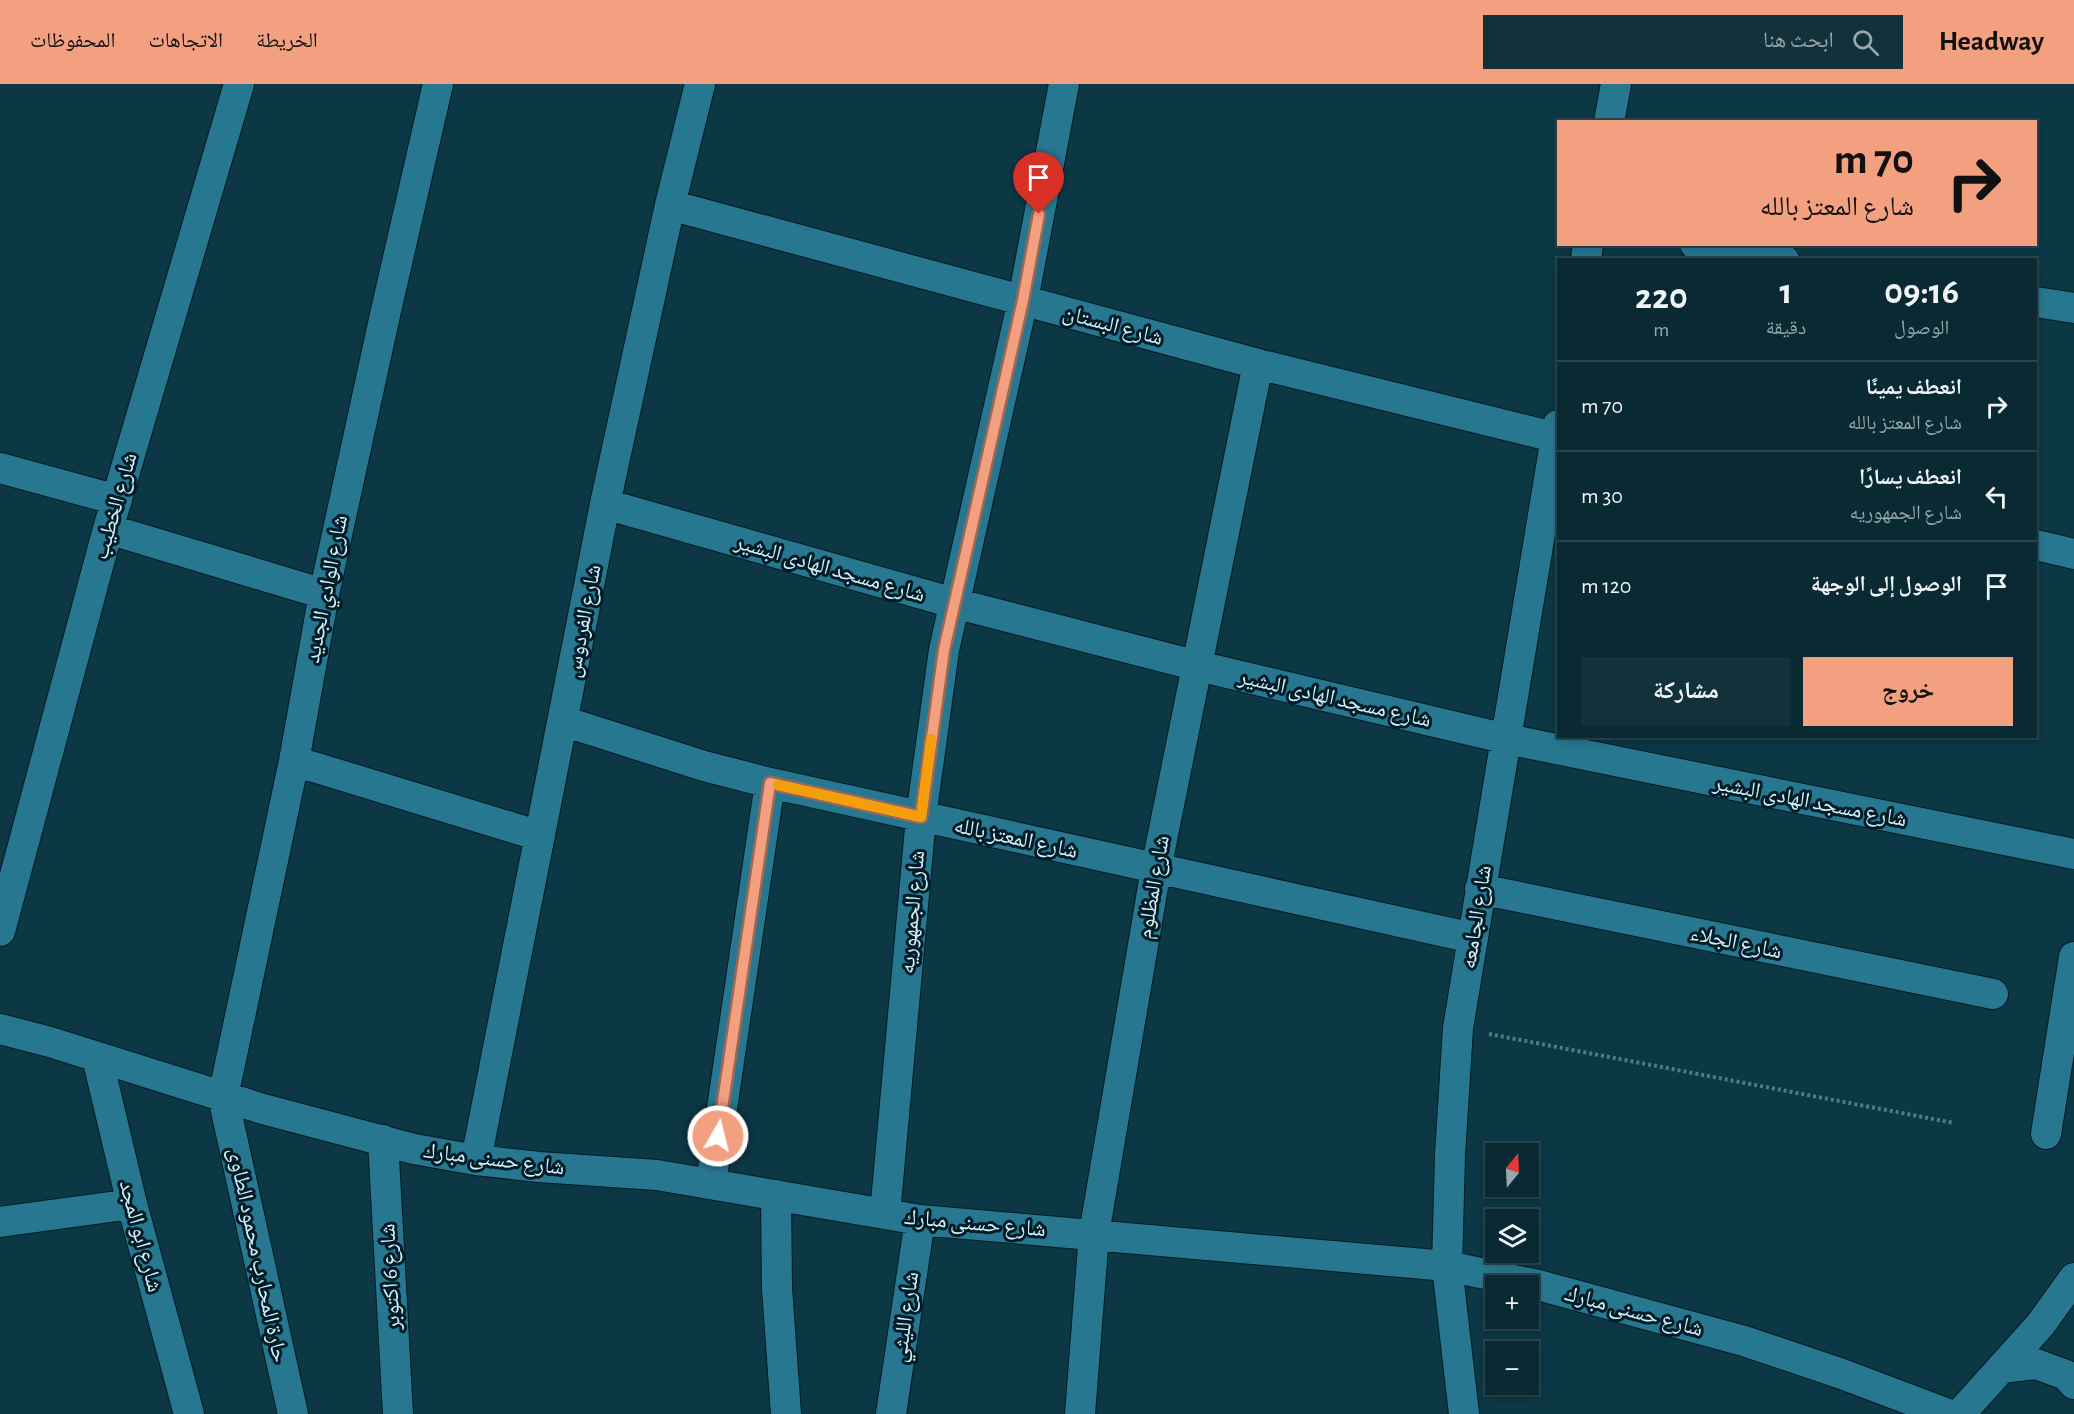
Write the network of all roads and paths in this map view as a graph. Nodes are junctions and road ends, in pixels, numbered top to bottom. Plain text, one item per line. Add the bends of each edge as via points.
1 (239, 84) edge
2 (438, 84) edge
3 (700, 84) edge
4 (1064, 84) edge
5 (1616, 84) edge
6 (1609, 120) edge
7 (670, 205) junction
8 (1706, 246) edge
9 (1773, 258) edge
10 (1023, 300) junction
11 (2037, 302) edge
12 (2074, 308) edge
13 (1258, 364) junction
14 (1557, 434) edge
15 (1557, 440) edge
16 (0, 468) edge
17 (117, 500) junction
18 (605, 504) junction
19 (108, 529) junction
20 (2037, 545) edge
21 (2074, 554) edge
22 (324, 594) junction
23 (954, 603) junction
24 (1198, 666) junction
25 (563, 722) junction
26 (1507, 740) junction
27 (294, 761) junction
28 (770, 783) junction
29 (921, 817) junction
30 (540, 836) junction
31 (2074, 854) edge
32 (1156, 869) junction
33 (1480, 889) junction
34 (0, 931) edge
35 (1473, 938) junction
36 (2074, 957) edge
37 (1993, 994) dead end
38 (1458, 1028) junction
39 (0, 1029) edge
40 (97, 1057) junction
41 (223, 1097) junction
42 (1954, 1124) dead end
43 (2046, 1134) dead end
44 (383, 1140) junction
45 (476, 1160) junction
46 (711, 1183) junction
47 (776, 1195) junction
48 (132, 1204) junction
49 (885, 1214) junction
50 (920, 1220) junction
51 (0, 1222) edge
52 (1094, 1234) junction
53 (1447, 1266) junction
54 (2074, 1278) edge
55 (2002, 1368) junction
56 (2074, 1384) edge
57 (189, 1414) edge
58 (293, 1414) edge
59 (398, 1414) edge
60 (786, 1414) edge
61 (891, 1414) edge
62 (1080, 1414) edge
63 (1464, 1414) edge
64 (1948, 1414) edge
65 (1960, 1414) edge

1 - 17 street, شارع الخطيب
2 - 22 street, شارع الوادي الجديد
3 - 7 street, شارع الفردوس
4 - 10 street, شارع الجمهوريه
5 - 6 street
7 - 10 street, شارع البستان
7 - 18 street, شارع الفردوس
8 - 9 street
10 - 13 street, شارع البستان
10 - 23 street, شارع الجمهوريه
11 - 12 street
13 - 14 street, شارع البستان
13 - 24 street, شارع المظلوم
15 - 26 street, شارع الجامعه
16 - 17 street
17 - 19 street, شارع الخطيب
18 - 23 street, شارع مسجد الهادى البشير
18 - 25 street, شارع الفردوس
19 - 22 street
19 - 34 street, شارع الخطيب
20 - 21 street
22 - 27 street, شارع الوادي الجديد
23 - 24 street, شارع مسجد الهادى البشير
23 - 29 street, شارع الجمهوريه
24 - 26 street, شارع مسجد الهادى البشير
24 - 32 street, شارع المظلوم
25 - 28 street, شارع المعتز بالله
25 - 30 street, شارع الفردوس
26 - 31 street, شارع مسجد الهادى البشير
26 - 33 street, شارع الجامعه
27 - 30 street
27 - 41 street, شارع الوادي الجديد
28 - 29 street, شارع المعتز بالله
28 - 46 street
29 - 32 street, شارع المعتز بالله
29 - 49 street, شارع الجمهوريه
30 - 45 street, شارع الفردوس
32 - 35 street, شارع المعتز بالله
32 - 52 street, شارع المظلوم
33 - 35 street, شارع الجامعه
33 - 37 street, شارع الجلاء
35 - 38 street, شارع الجامعه
36 - 43 street
38 - 42 path
38 - 53 street, شارع الجامعه
39 - 40 street, شارع حسنى مبارك
40 - 41 street, شارع حسنى مبارك
40 - 48 street, شارع ابو المجد
41 - 44 street, شارع حسنى مبارك
41 - 58 street, حارة المحارب محمود الطاوى
44 - 45 street, شارع حسنى مبارك
44 - 59 street, شارع 6 اكتوبر
45 - 46 street, شارع حسنى مبارك
46 - 47 street, شارع حسنى مبارك
47 - 49 street, شارع حسنى مبارك
47 - 60 street via 777,1287
48 - 51 street
48 - 57 street, شارع ابو المجد
49 - 50 street, شارع حسنى مبارك
50 - 52 street, شارع حسنى مبارك
50 - 61 street, شارع الليثي
52 - 53 street, شارع حسنى مبارك
52 - 62 street, شارع المظلوم
53 - 63 street, شارع الجامعه
53 - 64 street, شارع حسنى مبارك via 1538,1285 1744,1341
54 - 55 street
55 - 56 street via 2036,1364 2066,1375
55 - 65 street

